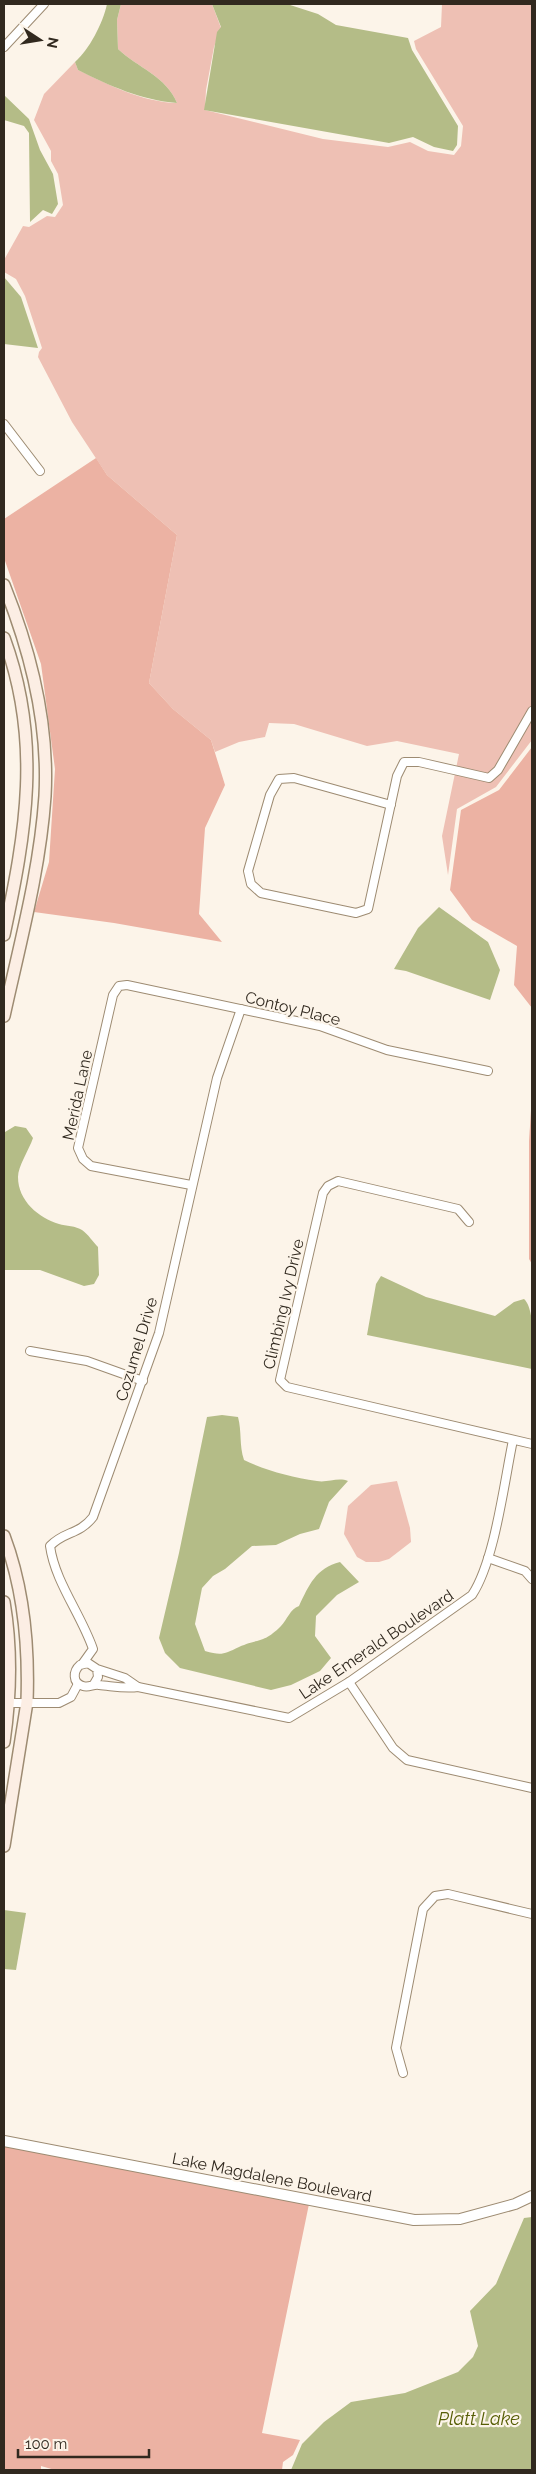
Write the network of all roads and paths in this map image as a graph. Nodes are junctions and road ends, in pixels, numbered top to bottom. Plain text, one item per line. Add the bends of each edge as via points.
1 (44, 4) edge
2 (4, 47) edge
3 (4, 424) edge
4 (40, 471) dead end
5 (4, 585) edge
6 (4, 603) edge
7 (4, 638) edge
8 (30, 657) junction
9 (532, 711) edge
10 (392, 805) junction
11 (4, 935) edge
12 (119, 986) joint
13 (241, 1009) junction
14 (4, 1016) edge
15 (488, 1072) dead end
16 (191, 1186) junction
17 (469, 1222) dead end
18 (30, 1351) dead end
19 (143, 1381) junction
20 (513, 1440) junction
21 (532, 1444) edge
22 (4, 1536) edge
23 (488, 1558) junction
24 (532, 1579) edge
25 (4, 1602) edge
26 (83, 1663) junction
27 (97, 1669) junction
28 (349, 1682) junction
29 (78, 1684) junction
30 (94, 1684) junction
31 (138, 1687) junction
32 (27, 1702) junction
33 (10, 1703) junction
34 (4, 1742) edge
35 (532, 1788) edge
36 (4, 1846) edge
37 (532, 1914) edge
38 (403, 2073) dead end
39 (4, 2141) edge
40 (532, 2196) edge

1 - 2 street
3 - 4 street
5 - 8 main road
6 - 8 main road via 20,647
7 - 11 main road via 18,683 28,774 22,849
8 - 14 main road via 43,729 44,802 36,868
9 - 10 street via 498,770 489,778 419,762 404,762 397,776
10 - 10 street via 368,909 356,913 271,896 262,894 251,884 248,871 270,795 279,778 294,778
12 - 13 street, Contoy Place
12 - 16 street, Merida Lane via 113,994 78,1148 91,1166
13 - 15 street, Contoy Place via 320,1026 387,1050
13 - 16 street, Cozumel Drive via 217,1078
16 - 19 street, Cozumel Drive via 159,1334
17 - 20 street, Climbing Ivy Drive via 458,1209 338,1181 328,1186 322,1193 280,1380 287,1387
18 - 19 street via 87,1361
19 - 26 street, Cozumel Drive via 93,1517 84,1528 57,1538 50,1546 52,1561 93,1648
20 - 21 street, Climbing Ivy Drive
20 - 23 street, Lake Emerald Boulevard
22 - 32 main road via 25,1623
23 - 24 street via 525,1570
23 - 28 street, Lake Emerald Boulevard via 480,1583 472,1595
25 - 33 main road via 11,1664
26 - 27 street
26 - 29 street via 75,1671
27 - 30 street via 98,1677
27 - 31 street, Lake Emerald Boulevard via 126,1678
28 - 31 street, Lake Emerald Boulevard via 289,1718
28 - 35 street via 393,1748 407,1760
29 - 30 street via 84,1687
29 - 32 street via 71,1697 59,1703
30 - 31 street, Lake Emerald Boulevard via 123,1689
32 - 33 street
32 - 36 main road
33 - 34 main road
37 - 38 street via 448,1894 435,1896 423,1909 396,2048
39 - 40 street, Lake Magdalene Boulevard via 414,2220 460,2219

